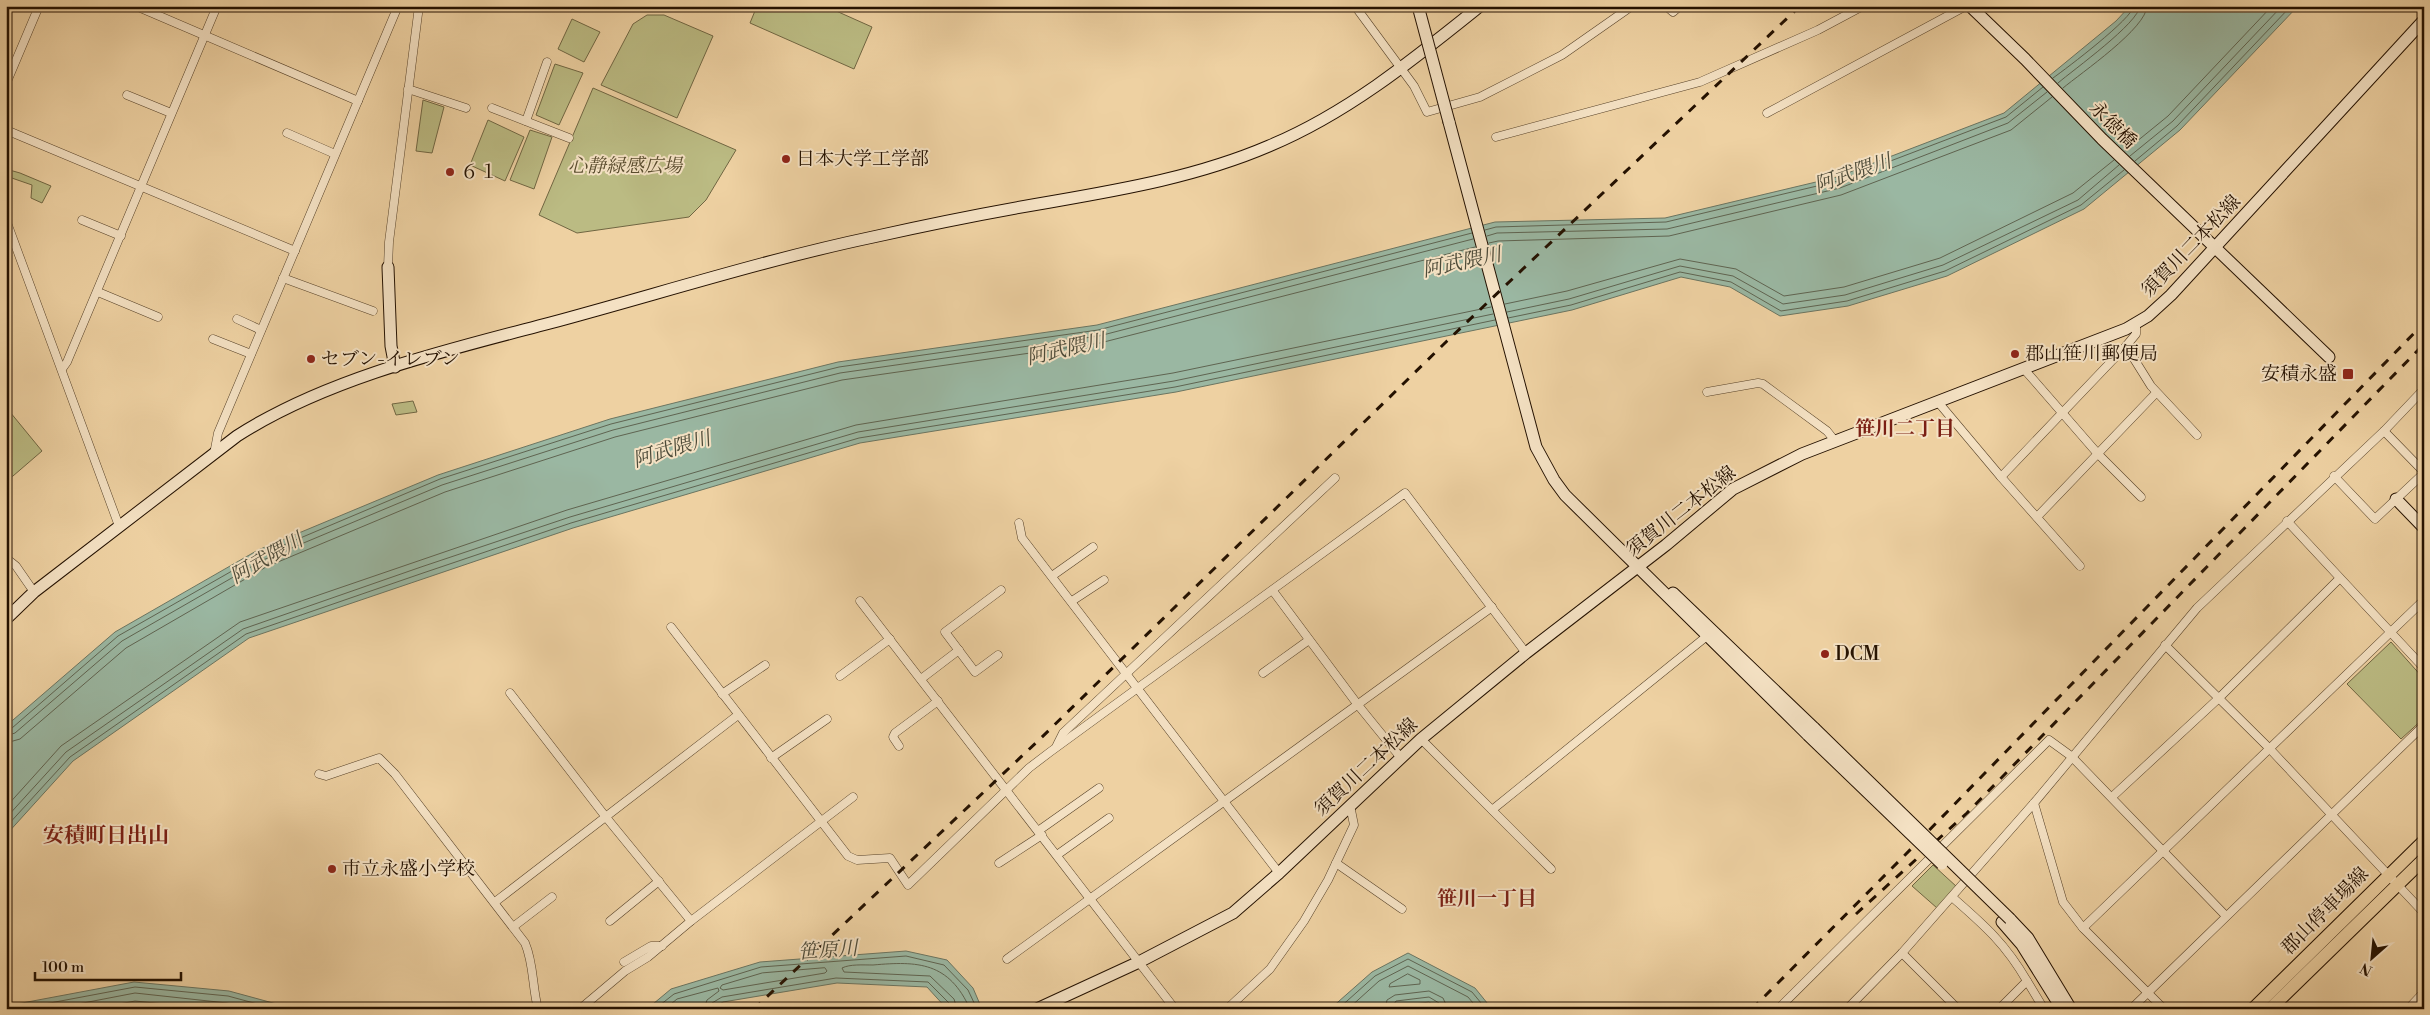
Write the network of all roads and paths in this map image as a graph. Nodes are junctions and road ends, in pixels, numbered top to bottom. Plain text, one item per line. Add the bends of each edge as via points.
1 (39, 6) edge
2 (136, 6) edge
3 (217, 6) edge
4 (398, 6) edge
5 (419, 6) edge
6 (1355, 6) edge
7 (1418, 6) edge
8 (1480, 6) edge
9 (1632, 6) edge
10 (1666, 6) edge
11 (1680, 6) edge
12 (1863, 6) edge
13 (1966, 6) edge
14 (1970, 6) edge
15 (2424, 20) edge
16 (204, 35) junction
17 (547, 62) dead end
18 (1401, 69) junction
19 (6, 84) edge
20 (408, 89) junction
21 (128, 95) dead end
22 (358, 101) junction
23 (466, 108) dead end
24 (492, 108) dead end
25 (171, 113) junction
26 (1767, 113) dead end
27 (526, 122) junction
28 (6, 130) edge
29 (287, 134) dead end
30 (1496, 137) dead end
31 (569, 138) dead end
32 (335, 154) junction
33 (141, 187) junction
34 (6, 220) edge
35 (82, 220) dead end
36 (121, 236) junction
37 (2214, 248) junction
38 (295, 251) junction
39 (388, 268) joint
40 (283, 278) junction
41 (98, 292) junction
42 (373, 311) dead end
43 (158, 317) dead end
44 (237, 319) dead end
45 (2136, 324) junction
46 (261, 330) junction
47 (213, 339) dead end
48 (2126, 346) junction
49 (251, 354) junction
50 (2329, 357) dead end
51 (395, 367) junction
52 (62, 369) junction
53 (2024, 369) junction
54 (2424, 389) edge
55 (1707, 392) dead end
56 (2156, 393) junction
57 (1938, 402) junction
58 (2062, 412) junction
59 (2384, 431) junction
60 (2197, 435) dead end
61 (1835, 441) junction
62 (214, 454) junction
63 (2098, 454) junction
64 (2424, 472) edge
65 (2334, 476) junction
66 (2000, 477) junction
67 (1335, 478) dead end
68 (2141, 498) dead end
69 (2396, 499) junction
70 (2037, 517) junction
71 (2287, 521) junction
72 (1019, 523) dead end
73 (119, 526) junction
74 (2424, 528) edge
75 (1093, 546) dead end
76 (6, 558) edge
77 (1639, 565) junction
78 (2080, 566) dead end
79 (1052, 576) junction
80 (2339, 579) junction
81 (1104, 580) dead end
82 (1001, 590) dead end
83 (1273, 591) junction
84 (34, 592) junction
85 (2424, 600) edge
86 (860, 601) dead end
87 (1072, 601) junction
88 (1492, 607) junction
89 (6, 618) edge
90 (671, 627) dead end
91 (2390, 632) junction
92 (1707, 636) junction
93 (890, 639) junction
94 (1309, 640) junction
95 (2166, 645) junction
96 (959, 650) junction
97 (1526, 653) junction
98 (998, 655) dead end
99 (765, 665) dead end
100 (2424, 668) edge
101 (1263, 673) dead end
102 (1127, 674) junction
103 (840, 676) dead end
104 (921, 679) junction
105 (1138, 688) junction
106 (510, 693) dead end
107 (722, 694) junction
108 (2219, 698) junction
109 (938, 701) junction
110 (1358, 705) junction
111 (738, 715) junction
112 (827, 719) dead end
113 (2424, 725) edge
114 (1811, 731) junction
115 (1421, 739) junction
116 (899, 746) dead end
117 (1056, 747) junction
118 (2269, 748) junction
119 (2071, 756) junction
120 (771, 758) junction
121 (1402, 758) junction
122 (319, 774) dead end
123 (1099, 788) dead end
124 (1006, 790) junction
125 (853, 797) dead end
126 (2112, 797) junction
127 (1226, 802) junction
128 (2034, 802) junction
129 (1350, 805) junction
130 (1492, 810) junction
131 (2331, 814) junction
132 (605, 816) junction
133 (1109, 818) dead end
134 (821, 822) junction
135 (1040, 833) junction
136 (2424, 841) edge
137 (2162, 851) junction
138 (1057, 855) junction
139 (2424, 859) edge
140 (1000, 863) dead end
141 (1336, 863) junction
142 (1551, 869) dead end
143 (1279, 873) junction
144 (2393, 880) junction
145 (659, 881) junction
146 (552, 897) dead end
147 (1952, 897) junction
148 (1091, 899) junction
149 (495, 902) junction
150 (1402, 909) dead end
151 (2424, 913) edge
152 (2226, 916) junction
153 (610, 921) dead end
154 (691, 921) junction
155 (2006, 921) junction
156 (513, 927) junction
157 (2083, 928) junction
158 (662, 946) junction
159 (1902, 953) junction
160 (1007, 959) dead end
161 (624, 962) dead end
162 (1140, 962) junction
163 (2027, 981) junction
164 (2147, 992) junction
165 (2424, 992) edge
166 (538, 1009) edge
167 (580, 1009) edge
168 (1037, 1009) edge
169 (1175, 1009) edge
170 (1227, 1009) edge
171 (1778, 1009) edge
172 (1847, 1009) edge
173 (1958, 1009) edge
174 (1999, 1009) edge
175 (2044, 1009) edge
176 (2062, 1009) edge
177 (2071, 1009) edge
178 (2131, 1009) edge
179 (2164, 1009) edge
180 (2252, 1009) edge
181 (2270, 1009) edge
182 (2408, 1009) edge

1 - 19 street
2 - 16 street
3 - 16 street
4 - 22 street
5 - 20 street
6 - 18 street
7 - 77 street, bridge via 1536,448 1565,495
8 - 18 street
9 - 18 street via 1562,55 1471,101 1427,112
10 - 11 street via 1673,12
12 - 30 street via 1818,30 1700,82
13 - 26 street
14 - 37 street, 永徳橋
15 - 37 street, 須賀川二本松線
16 - 22 street
16 - 25 street
17 - 27 street
18 - 51 street via 1341,109 1270,146 1166,181 881,235 734,270
20 - 23 street
20 - 39 street via 388,242
21 - 25 street
22 - 32 street
24 - 27 street
25 - 33 street
27 - 31 street
28 - 33 street
29 - 32 street
32 - 38 street
33 - 36 street
33 - 38 street
34 - 52 street
35 - 36 street
36 - 41 street
37 - 45 street, 須賀川二本松線 via 2171,295
37 - 50 street, 永徳橋
38 - 40 street
39 - 51 street via 391,346
40 - 42 street
40 - 46 street
41 - 43 street
41 - 52 street
44 - 46 street
45 - 48 street via 2136,334
45 - 53 street, 須賀川二本松線
46 - 49 street
47 - 49 street
48 - 56 street
48 - 58 street
49 - 62 street via 218,433
51 - 62 street via 302,400 266,418
52 - 73 street
53 - 57 street, 須賀川二本松線
53 - 58 street
54 - 59 street
55 - 61 street via 1763,384 1827,431
56 - 60 street
56 - 63 street
57 - 61 street, 須賀川二本松線
57 - 66 street
58 - 63 street
58 - 66 street
59 - 64 street
59 - 65 street
61 - 77 street, 須賀川二本松線 via 1781,463 1733,489
62 - 73 street
63 - 68 street
63 - 70 street
64 - 69 street
65 - 69 street via 2375,519
65 - 71 street
66 - 70 street
67 - 102 street
69 - 74 street
70 - 78 street
71 - 80 street
71 - 95 street via 2197,608
72 - 79 street via 1022,538
73 - 84 street
75 - 79 street
76 - 84 street via 16,566
77 - 92 street
77 - 97 street, 須賀川二本松線
77 - 114 street via 1687,604
79 - 87 street
80 - 91 street
80 - 108 street
81 - 87 street
82 - 96 street via 945,632
83 - 88 street via 1405,493
83 - 94 street
83 - 105 street
84 - 89 street
85 - 91 street
86 - 93 street
87 - 102 street
88 - 97 street
88 - 110 street
90 - 107 street
91 - 100 street
91 - 118 street
92 - 114 street
92 - 130 street
93 - 103 street
93 - 104 street
94 - 101 street
94 - 110 street
95 - 108 street
95 - 119 street
96 - 98 street via 976,672
96 - 104 street
97 - 115 street, 須賀川二本松線
99 - 107 street
102 - 105 street
102 - 117 street via 1063,733
104 - 109 street
105 - 117 street
105 - 127 street
106 - 132 street
107 - 111 street
108 - 118 street
108 - 126 street
109 - 116 street via 895,732 893,737
109 - 124 street
110 - 121 street
110 - 127 street
111 - 120 street
111 - 132 street
112 - 120 street
113 - 131 street
114 - 155 street, bridge
115 - 121 street, 須賀川二本松線
115 - 130 street
117 - 124 street
118 - 131 street
118 - 137 street
119 - 126 street
119 - 128 street
119 - 171 street via 2049,740
120 - 134 street
121 - 129 street, 須賀川二本松線
122 - 149 street via 326,776 379,758
123 - 135 street
124 - 134 street via 908,885 890,858 858,860 848,856
124 - 135 street
125 - 134 street
126 - 137 street
127 - 143 street
127 - 148 street
128 - 147 street
128 - 157 street via 2063,902
129 - 141 street via 1354,825
129 - 143 street, 須賀川二本松線
130 - 142 street
131 - 144 street
131 - 152 street
132 - 145 street
132 - 149 street
133 - 138 street
134 - 154 street
135 - 138 street
135 - 140 street
136 - 144 main road, 郡山停車場線
137 - 152 street
137 - 157 street
138 - 148 street
139 - 144 main road, 郡山停車場線
141 - 150 street
141 - 170 street via 1304,921 1270,969
143 - 162 street, 須賀川二本松線 via 1233,913
144 - 151 street
144 - 180 main road, 郡山停車場線
144 - 181 main road, 郡山停車場線
145 - 153 street
145 - 154 street
146 - 156 street
147 - 159 street
147 - 163 street via 1995,935
148 - 160 street
148 - 162 street
149 - 156 street
152 - 164 street
154 - 158 street
155 - 176 street
155 - 177 street via 2028,938
156 - 166 street via 532,958
157 - 164 street
158 - 161 street via 651,946
158 - 167 street via 625,971
159 - 172 street
159 - 173 street
162 - 168 street, 須賀川二本松線
162 - 169 street
163 - 174 street
163 - 175 street
164 - 178 street
164 - 179 street
165 - 182 street

